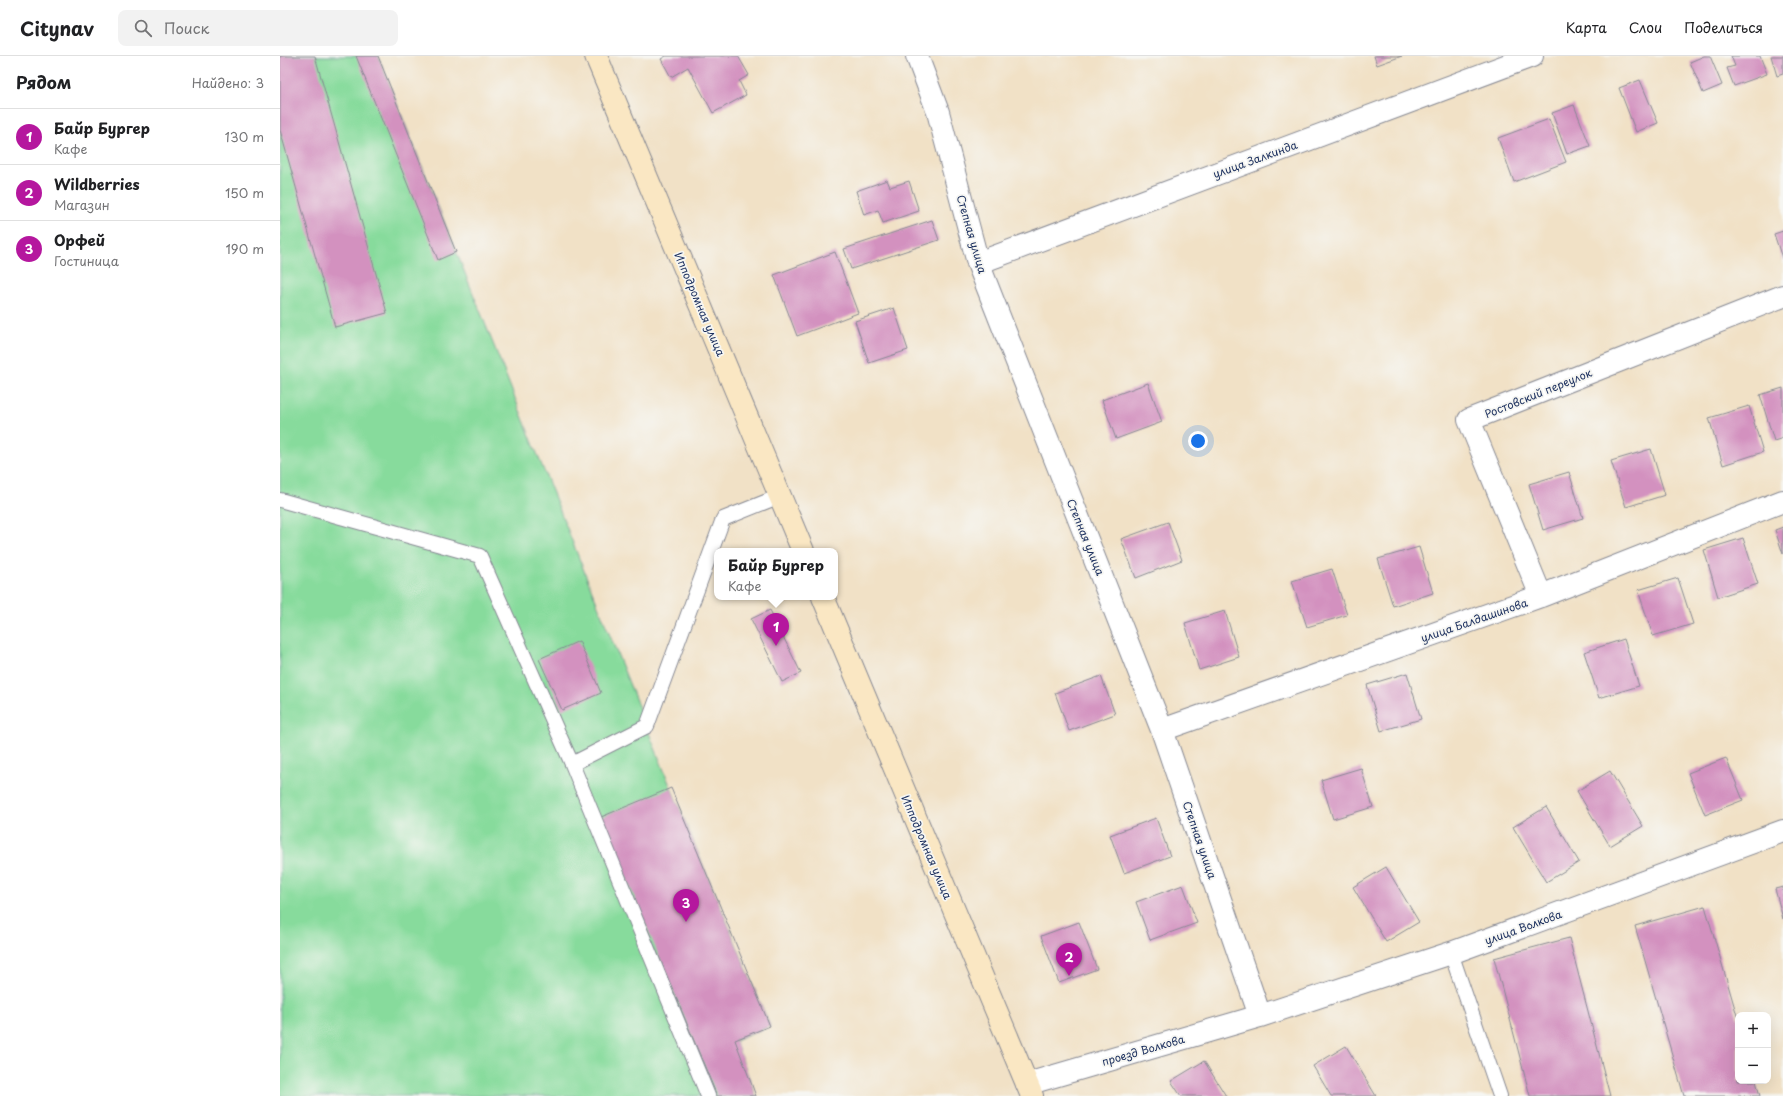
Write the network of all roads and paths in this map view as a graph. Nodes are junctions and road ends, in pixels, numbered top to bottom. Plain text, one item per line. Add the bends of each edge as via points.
1 (596, 56) edge
2 (917, 56) edge
3 (1532, 56) edge
4 (978, 263) junction
5 (1783, 296) edge
6 (780, 496) junction
7 (280, 500) edge
8 (1783, 501) edge
9 (802, 548) edge
10 (1541, 596) junction
11 (824, 600) edge
12 (1162, 730) junction
13 (572, 764) junction
14 (1783, 831) edge
15 (1452, 953) junction
16 (1260, 1016) junction
17 (1029, 1090) edge
18 (708, 1096) edge
19 (1500, 1096) edge

1 - 6 main road, Ипподромная улица
2 - 4 street, Степная улица via 938,112
3 - 4 street, улица Залкинда
4 - 12 street, Степная улица
5 - 10 street, Ростовский переулок via 1469,420
6 - 9 main road, Ипподромная улица
6 - 13 lane via 723,519 647,726
7 - 13 lane via 480,556
8 - 10 street, улица Балдашинова
10 - 12 street, улица Балдашинова
11 - 17 main road, Ипподромная улица
12 - 16 street, Степная улица
13 - 18 lane
14 - 15 street, улица Волкова
15 - 16 street, улица Волкова
15 - 19 lane
16 - 17 street, проезд Волкова

